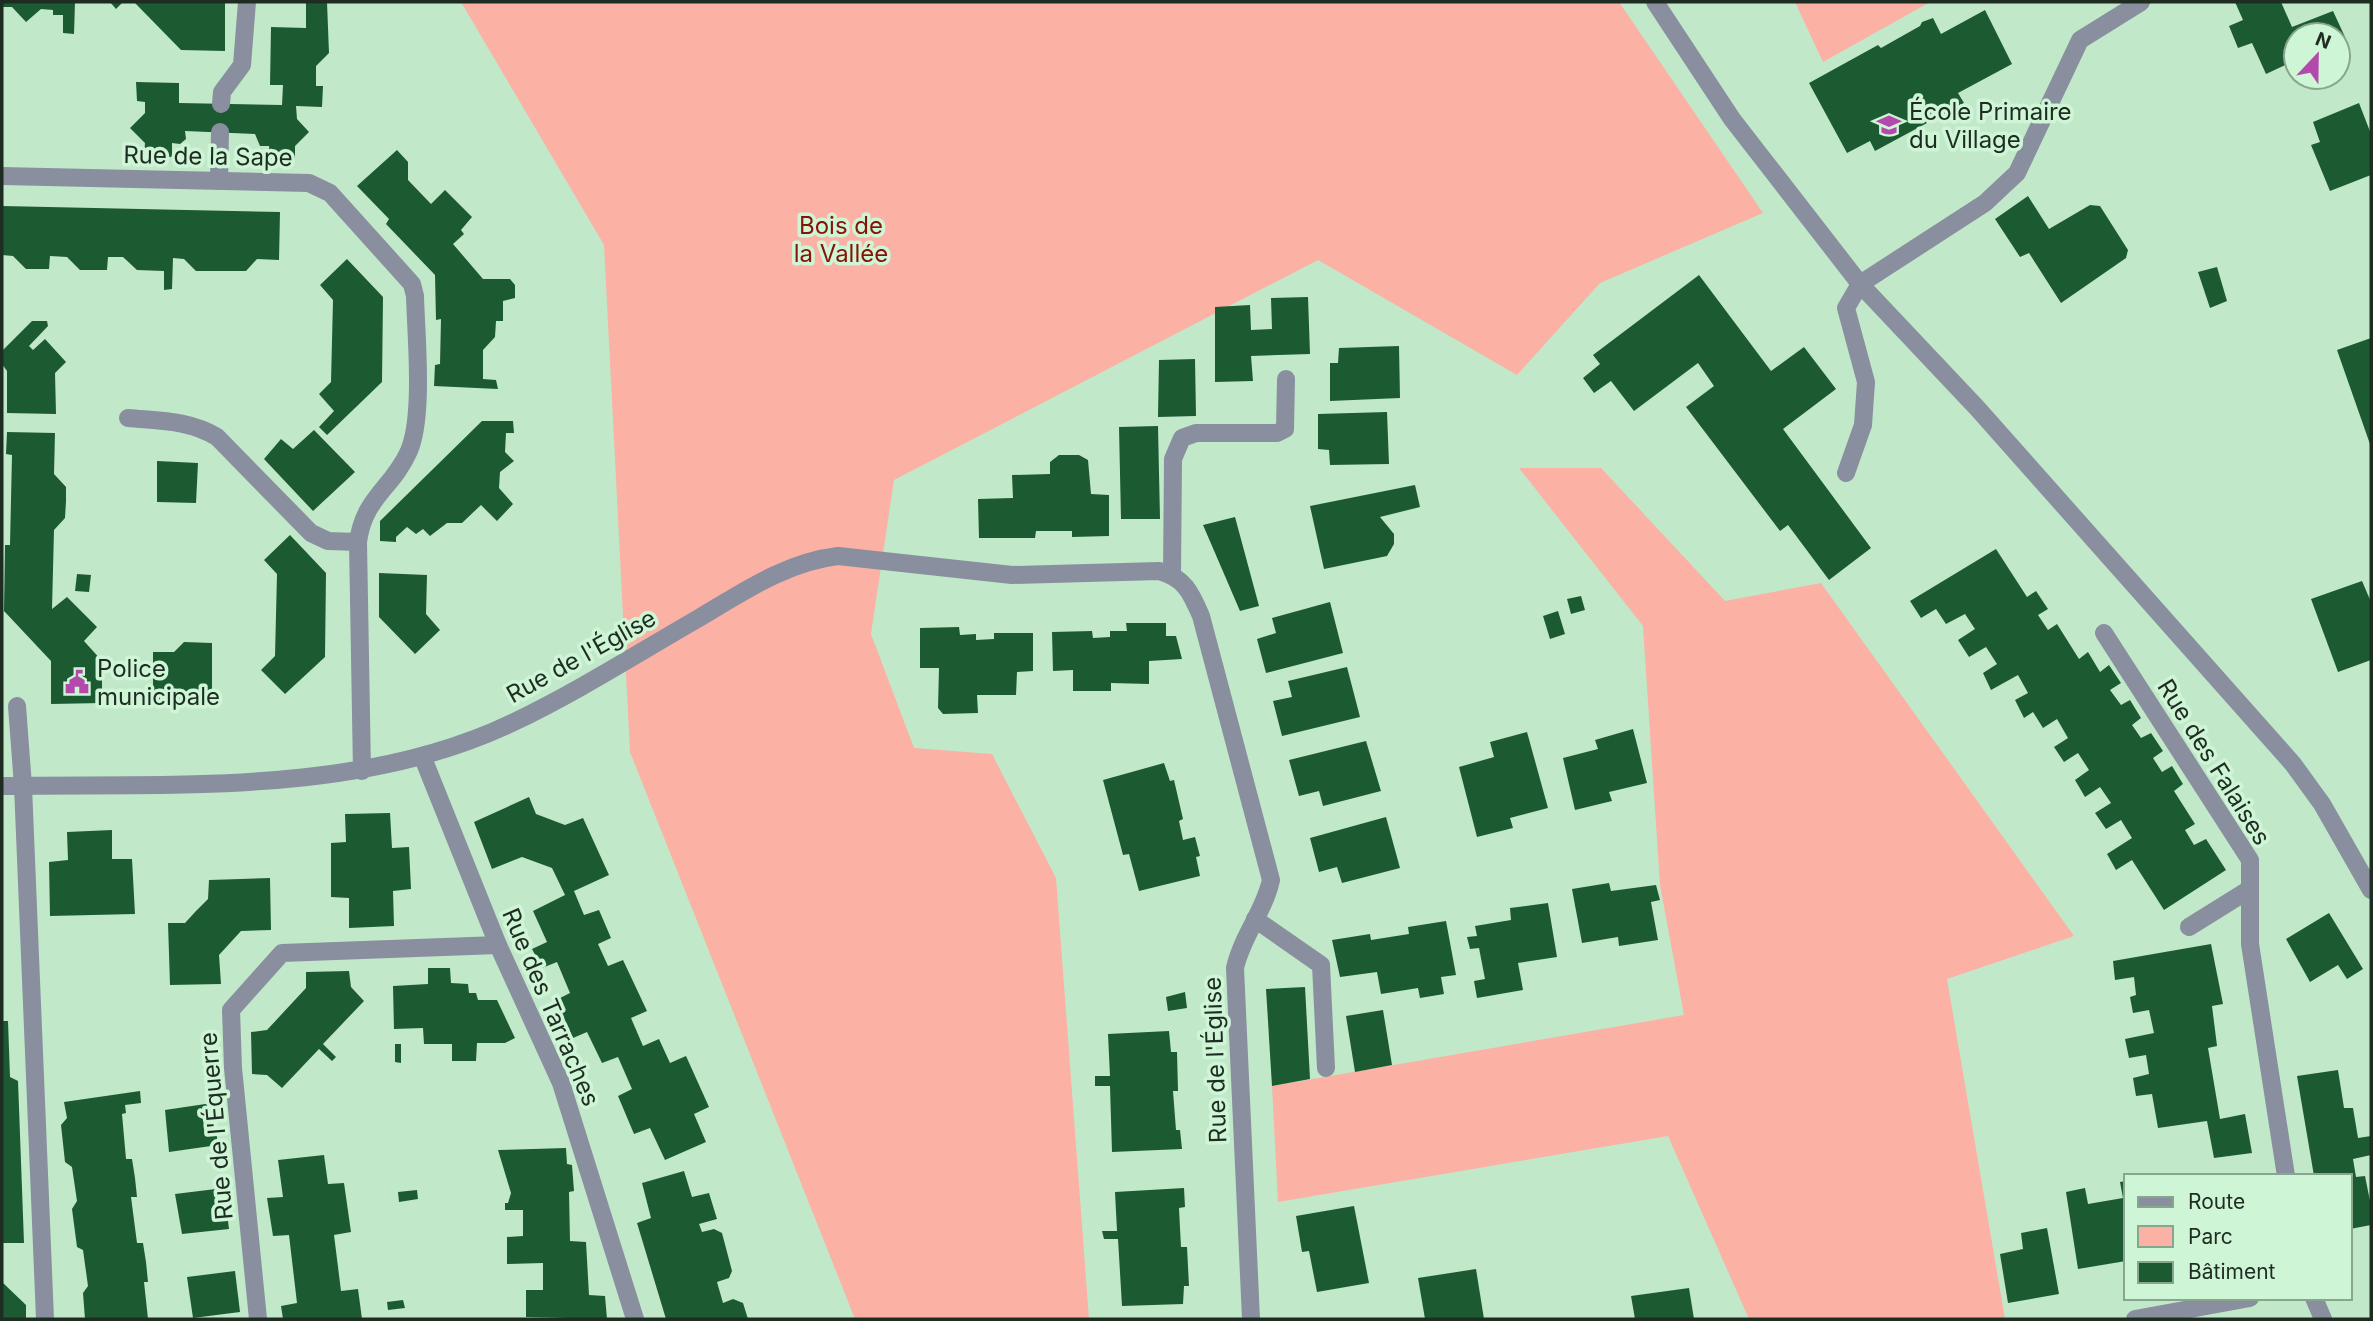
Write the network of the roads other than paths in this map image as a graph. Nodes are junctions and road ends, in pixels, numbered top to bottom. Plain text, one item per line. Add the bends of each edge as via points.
1 (247, 2) edge
2 (1655, 2) edge
3 (2141, 2) edge
4 (221, 104) dead end
5 (220, 132) dead end
6 (2, 176) edge
7 (219, 181) junction
8 (1860, 284) junction
9 (1286, 379) dead end
10 (128, 418) dead end
11 (1846, 473) dead end
12 (358, 542) junction
13 (1172, 574) junction
14 (2104, 633) dead end
15 (17, 706) dead end
16 (423, 758) junction
17 (362, 771) junction
18 (2, 786) edge
19 (23, 786) junction
20 (2250, 889) junction
21 (2371, 890) edge
22 (1255, 919) junction
23 (2189, 928) dead end
24 (498, 945) junction
25 (1326, 1068) dead end
26 (2286, 1174) edge
27 (2239, 1300) edge
28 (2315, 1300) edge
29 (45, 1319) edge
30 (258, 1319) edge
31 (635, 1319) edge
32 (1251, 1319) edge
33 (2135, 1319) edge
34 (2323, 1319) edge

1 - 4 street via 242,65 222,92
2 - 8 street via 1732,119
3 - 8 street via 2080,40 2017,173 1985,203
5 - 7 street
6 - 7 street, Rue de la Sape
7 - 12 street, Rue de la Sape via 298,182 330,193 412,285 417,382 411,448 398,472 367,508
8 - 11 street via 1846,308 1866,382 1865,415
8 - 21 street via 1978,409 2293,764 2322,804
9 - 13 street via 1285,429 1277,433 1196,433 1182,438 1173,459
10 - 12 street via 186,422 202,428 217,437 312,533 328,541
12 - 17 street, Rue de la Sape
13 - 16 street, Rue de l'Église via 1012,575 838,556 812,559 754,586 513,723
13 - 22 street, Rue de l'Église via 1185,582 1201,616 1269,864 1268,894
14 - 20 street, Rue des Falaises via 2250,860
15 - 19 street
16 - 17 street, Rue de l'Église
16 - 24 street, Rue des Tarraches
17 - 19 street, Rue de l'Église via 279,781
18 - 19 street, Rue de l'Église
19 - 29 street
20 - 23 street
20 - 26 street, Rue des Falaises via 2250,944
22 - 25 street via 1321,965
22 - 32 street, Rue de l'Église via 1239,950 1234,988
24 - 30 street, Rue de l'Équerre via 282,953 231,1010
24 - 31 street, Rue des Tarraches via 561,1083
27 - 33 street
28 - 34 street

